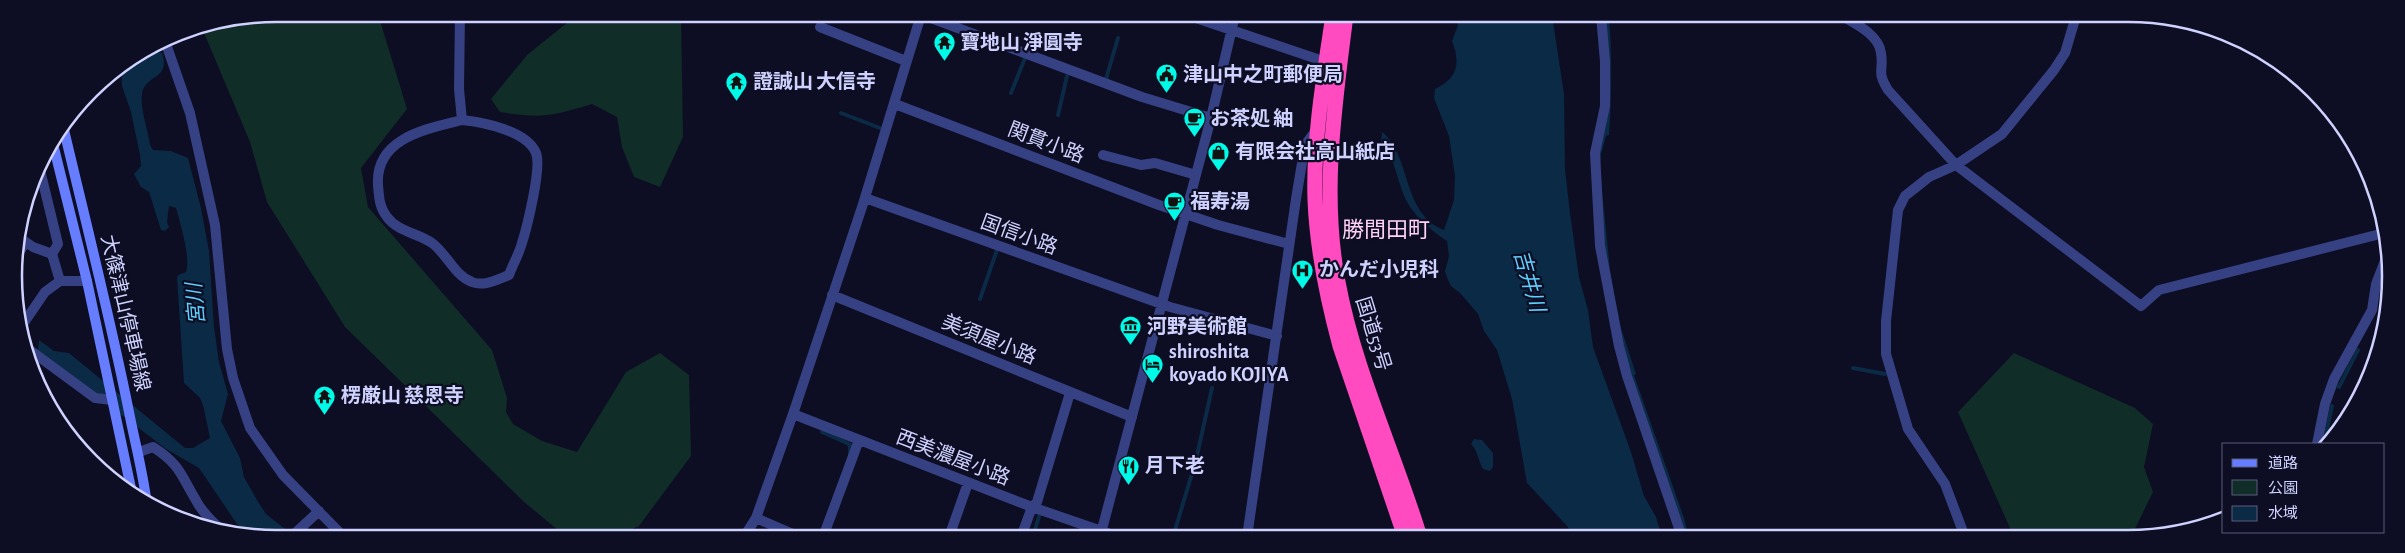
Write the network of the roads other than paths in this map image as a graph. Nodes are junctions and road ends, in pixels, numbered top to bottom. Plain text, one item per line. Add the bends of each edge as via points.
1 (460, 23) edge
2 (918, 23) edge
3 (941, 23) edge
4 (1211, 23) edge
5 (1233, 23) edge
6 (1332, 23) edge
7 (1345, 23) edge
8 (1602, 23) edge
9 (1852, 23) edge
10 (2074, 23) edge
11 (820, 27) dead end
12 (1232, 30) junction
13 (168, 47) edge
14 (906, 61) junction
15 (1326, 62) junction
16 (895, 104) junction
17 (1211, 118) junction
18 (462, 120) junction
19 (1318, 128) junction
20 (65, 135) edge
21 (55, 153) edge
22 (1103, 155) dead end
23 (1956, 165) junction
24 (1196, 175) junction
25 (43, 178) edge
26 (865, 198) junction
27 (1185, 214) junction
28 (2379, 234) edge
29 (25, 241) edge
30 (1290, 244) junction
31 (52, 254) junction
32 (2382, 268) edge
33 (60, 281) junction
34 (87, 281) junction
35 (832, 295) junction
36 (1161, 303) junction
37 (26, 319) edge
38 (1277, 336) junction
39 (35, 354) edge
40 (1070, 393) junction
41 (112, 400) junction
42 (793, 414) junction
43 (1132, 417) junction
44 (859, 440) junction
45 (2317, 443) edge
46 (139, 452) junction
47 (129, 483) edge
48 (968, 483) junction
49 (145, 494) edge
50 (1032, 507) junction
51 (316, 514) junction
52 (756, 518) junction
53 (215, 523) edge
54 (299, 530) edge
55 (335, 530) edge
56 (748, 530) edge
57 (784, 530) edge
58 (825, 530) edge
59 (951, 530) edge
60 (1024, 530) edge
61 (1089, 530) edge
62 (1102, 530) edge
63 (1248, 530) edge
64 (1403, 530) edge
65 (1418, 530) edge
66 (1680, 530) edge
67 (1962, 530) edge

1 - 18 street
2 - 14 street
3 - 17 street via 1068,71
4 - 12 street
5 - 12 street
6 - 15 highway, 国道53号
7 - 65 highway, 国道53号 via 1330,164 1330,214 1338,281 1357,351
8 - 66 street via 1605,106 1595,153 1600,246 1625,368
9 - 23 street via 1878,44 1881,52 1880,77 1888,90
10 - 23 street via 2066,53 2019,114 2002,134
11 - 14 street
12 - 15 street
12 - 17 street
13 - 51 street via 190,113 215,225 227,349 233,378 250,428
14 - 16 street
15 - 19 highway, 国道53号
16 - 26 street
16 - 27 street, 関貫小路
17 - 24 street
18 - 18 street via 486,123 525,139 536,153 538,166 522,244 509,275 483,284 472,282 456,271 443,252 431,242 395,225 379,203 378,177 384,155 399,142 423,130
19 - 30 street via 1305,145
19 - 64 highway, 国道53号 via 1317,217 1331,314
20 - 46 main road, 大篠津山停車場線
21 - 34 main road, 大篠津山停車場線
22 - 24 street via 1141,165 1155,163
23 - 28 street via 2141,306 2159,290
23 - 67 street via 1929,177 1905,196 1898,210 1886,321 1886,354 1908,429 1944,484
24 - 27 street
25 - 31 street via 58,244
26 - 35 street
26 - 36 street, 国信小路
27 - 30 street, 関貫小路
27 - 36 street
29 - 31 street
30 - 38 street
31 - 33 street
32 - 45 street via 2372,310 2334,379
33 - 34 street
33 - 37 street via 45,292
34 - 41 main road, 大篠津山停車場線
35 - 40 street, 美須屋小路
35 - 42 street
36 - 38 street, 国信小路
36 - 43 street
38 - 63 street
39 - 41 street via 95,398
40 - 43 street, 美須屋小路
40 - 50 street via 1038,502
41 - 47 main road, 大篠津山停車場線
42 - 44 street, 西美濃屋小路
42 - 52 street
43 - 62 street
44 - 48 street, 西美濃屋小路
44 - 58 street
46 - 49 main road, 大篠津山停車場線
46 - 53 street via 153,448 169,457 180,469 197,503
48 - 50 street, 西美濃屋小路
48 - 59 street
50 - 60 street
50 - 61 street, 西美濃屋小路
51 - 54 street
51 - 55 street
52 - 56 street
52 - 57 street

